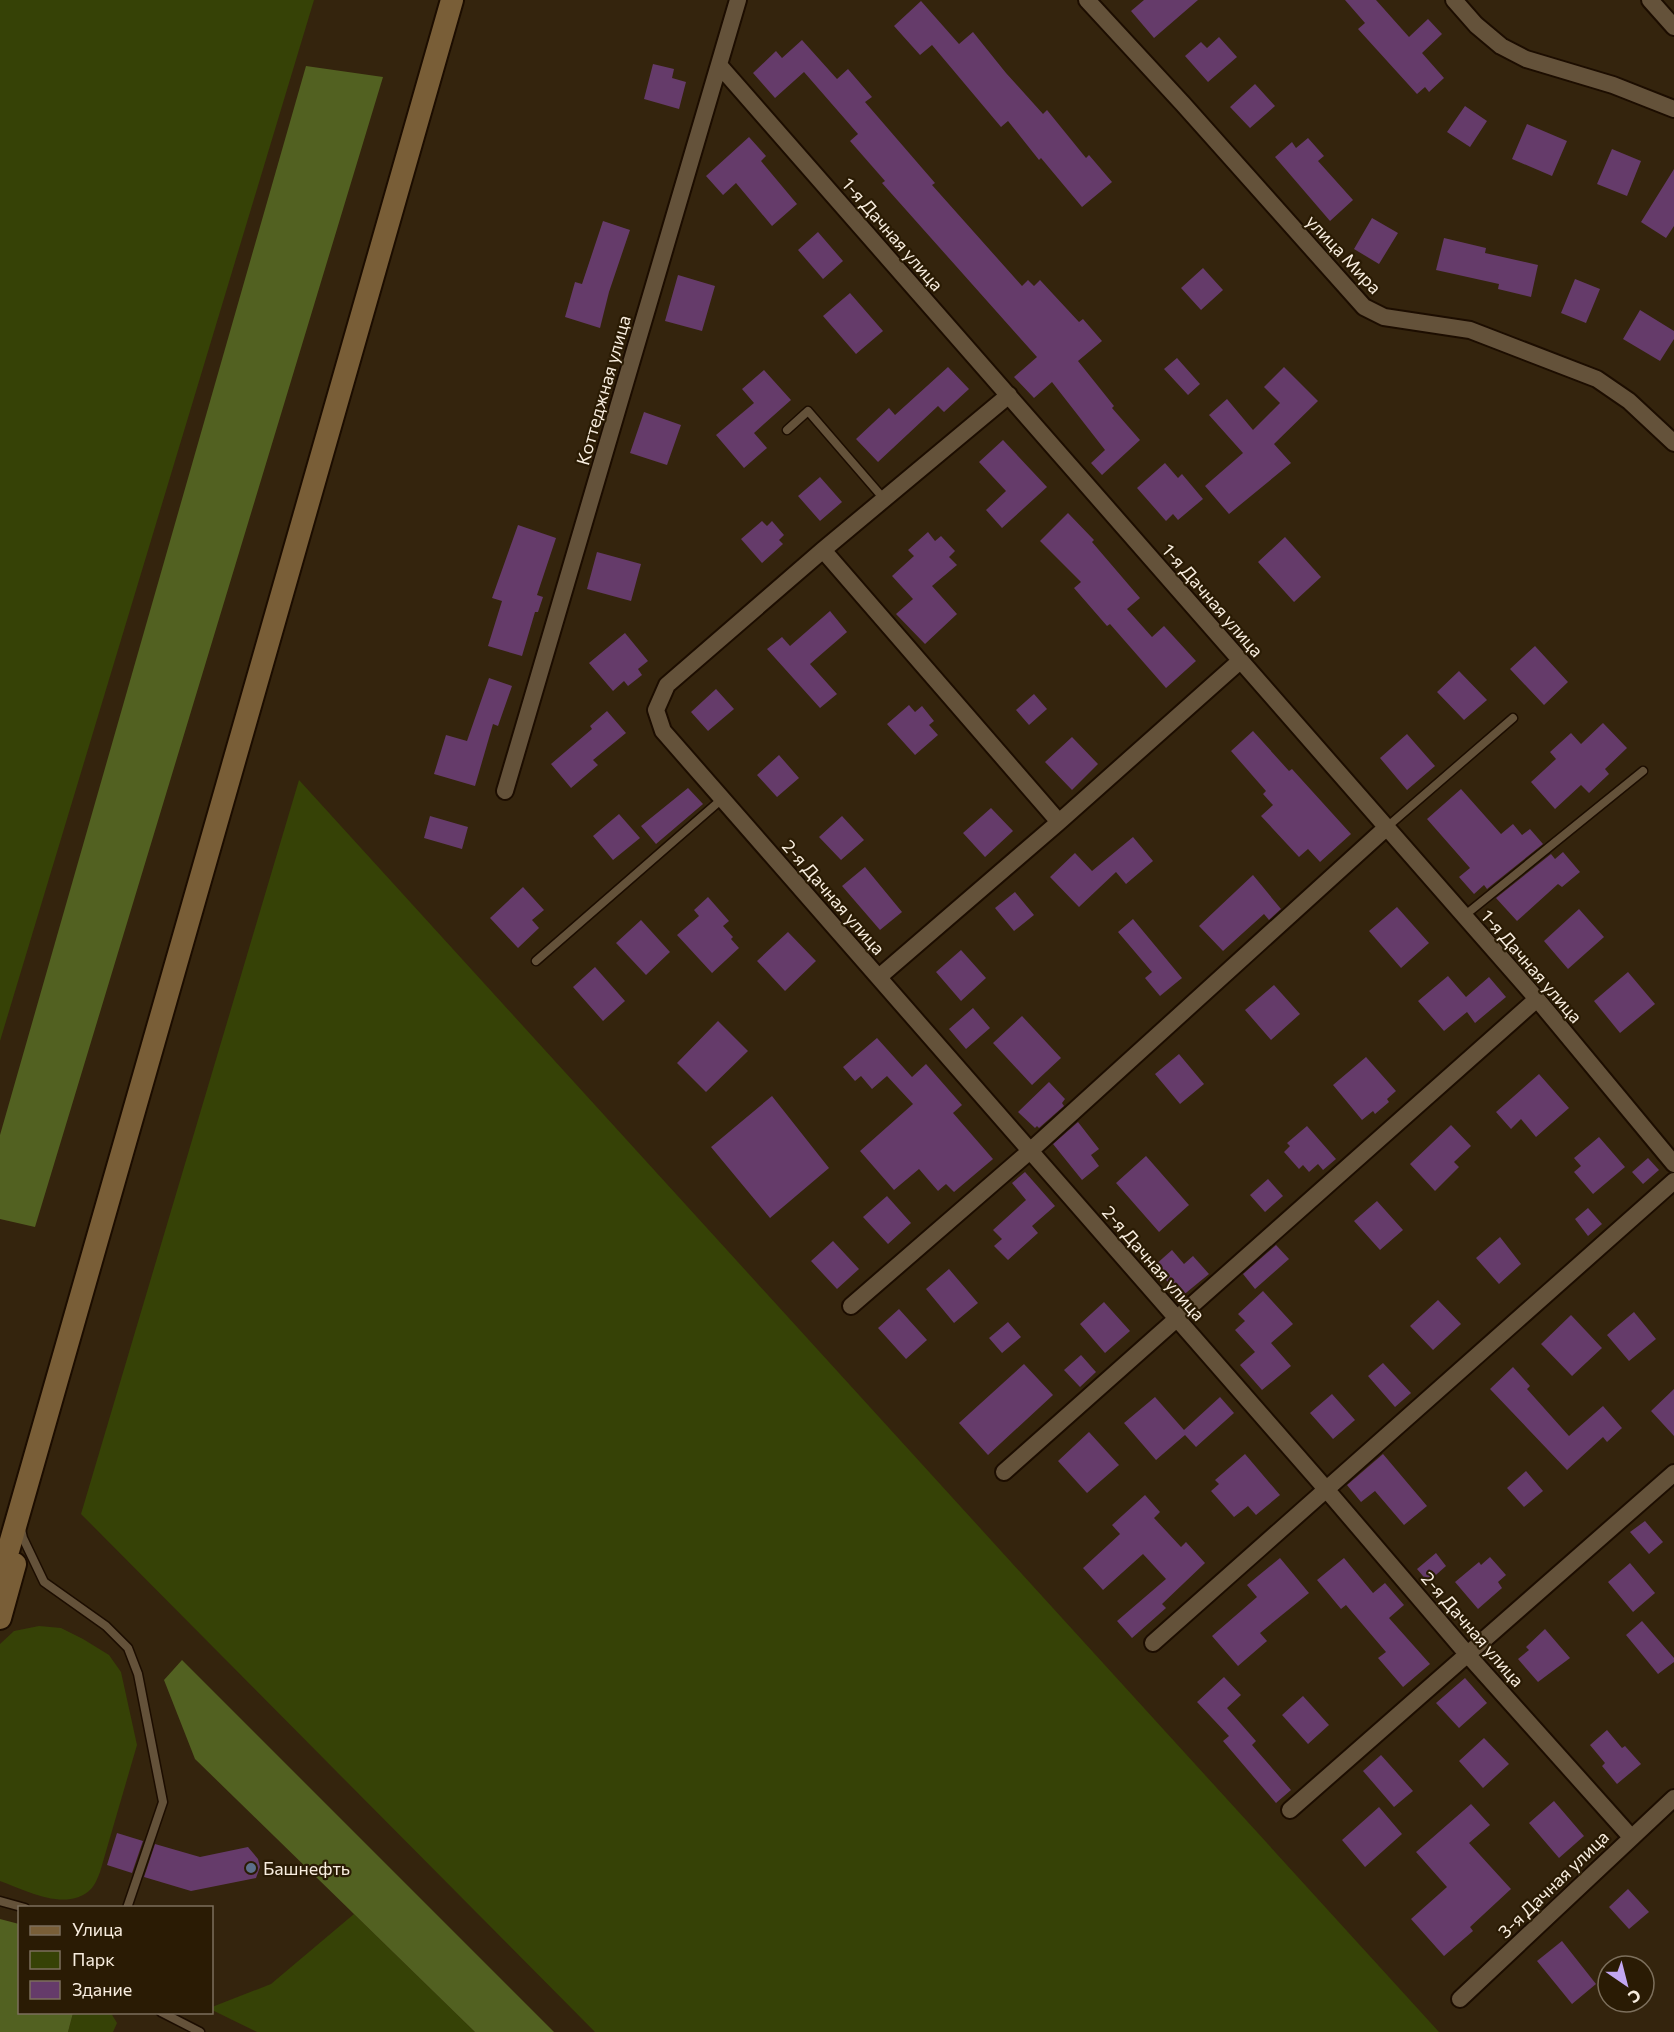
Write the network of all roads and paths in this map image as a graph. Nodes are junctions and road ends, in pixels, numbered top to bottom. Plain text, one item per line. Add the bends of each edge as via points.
1 (453, 0) edge
2 (738, 0) edge
3 (1087, 0) edge
4 (1454, 0) edge
5 (1650, 0) edge
6 (1674, 27) edge
7 (719, 65) junction
8 (1674, 110) edge
9 (1009, 395) junction
10 (787, 430) dead end
11 (1674, 443) edge
12 (884, 499) junction
13 (823, 550) junction
14 (1240, 661) junction
15 (1513, 718) dead end
16 (1643, 771) dead end
17 (505, 791) dead end
18 (722, 799) junction
19 (1059, 822) junction
20 (1387, 827) junction
21 (1463, 917) junction
22 (536, 961) dead end
23 (879, 977) junction
24 (168, 992) junction
25 (1537, 999) junction
26 (1030, 1151) junction
27 (1674, 1164) edge
28 (1674, 1181) edge
29 (850, 1306) dead end
30 (1177, 1319) junction
31 (1004, 1472) dead end
32 (1674, 1473) edge
33 (1326, 1489) junction
34 (18, 1515) junction
35 (23, 1538) junction
36 (0, 1579) edge
37 (0, 1618) edge
38 (1153, 1643) dead end
39 (1468, 1655) junction
40 (1674, 1798) edge
41 (1290, 1810) dead end
42 (1630, 1837) junction
43 (0, 1901) edge
44 (18, 1906) edge
45 (128, 1906) edge
46 (1460, 1999) dead end
47 (163, 2014) edge
48 (200, 2032) edge

1 - 24 main road
2 - 7 street, Коттеджная улица
3 - 11 street, улица Мира via 1364,307 1384,317 1470,330 1598,380 1629,401
4 - 8 street via 1484,32 1526,59 1613,85
5 - 6 street
7 - 9 street, 1-я Дачная улица
7 - 17 street, Коттеджная улица
9 - 12 street
9 - 14 street, 1-я Дачная улица
10 - 12 lane via 808,411
12 - 13 street
13 - 18 street, 2-я Дачная улица via 667,685 656,710 663,731
13 - 19 street
14 - 19 street
14 - 20 street, 1-я Дачная улица
15 - 20 lane
16 - 21 lane
18 - 22 lane
18 - 23 street, 2-я Дачная улица
19 - 23 street
20 - 21 street, 1-я Дачная улица
20 - 26 street
21 - 25 street, 1-я Дачная улица
23 - 26 street, 2-я Дачная улица
24 - 34 main road
24 - 35 main road via 144,1122
25 - 27 street, 1-я Дачная улица
25 - 30 street
26 - 29 street
26 - 30 street, 2-я Дачная улица
28 - 33 street
30 - 31 street
30 - 33 street, 2-я Дачная улица
32 - 39 street
33 - 38 street
33 - 39 street, 2-я Дачная улица
34 - 35 lane
34 - 36 main road
35 - 37 main road
35 - 45 lane via 44,1582 106,1626 128,1648 138,1674 163,1802
39 - 41 street
39 - 42 street, 2-я Дачная улица
40 - 42 street, 3-я Дачная улица
42 - 46 street, 3-я Дачная улица
43 - 44 lane
47 - 48 lane

